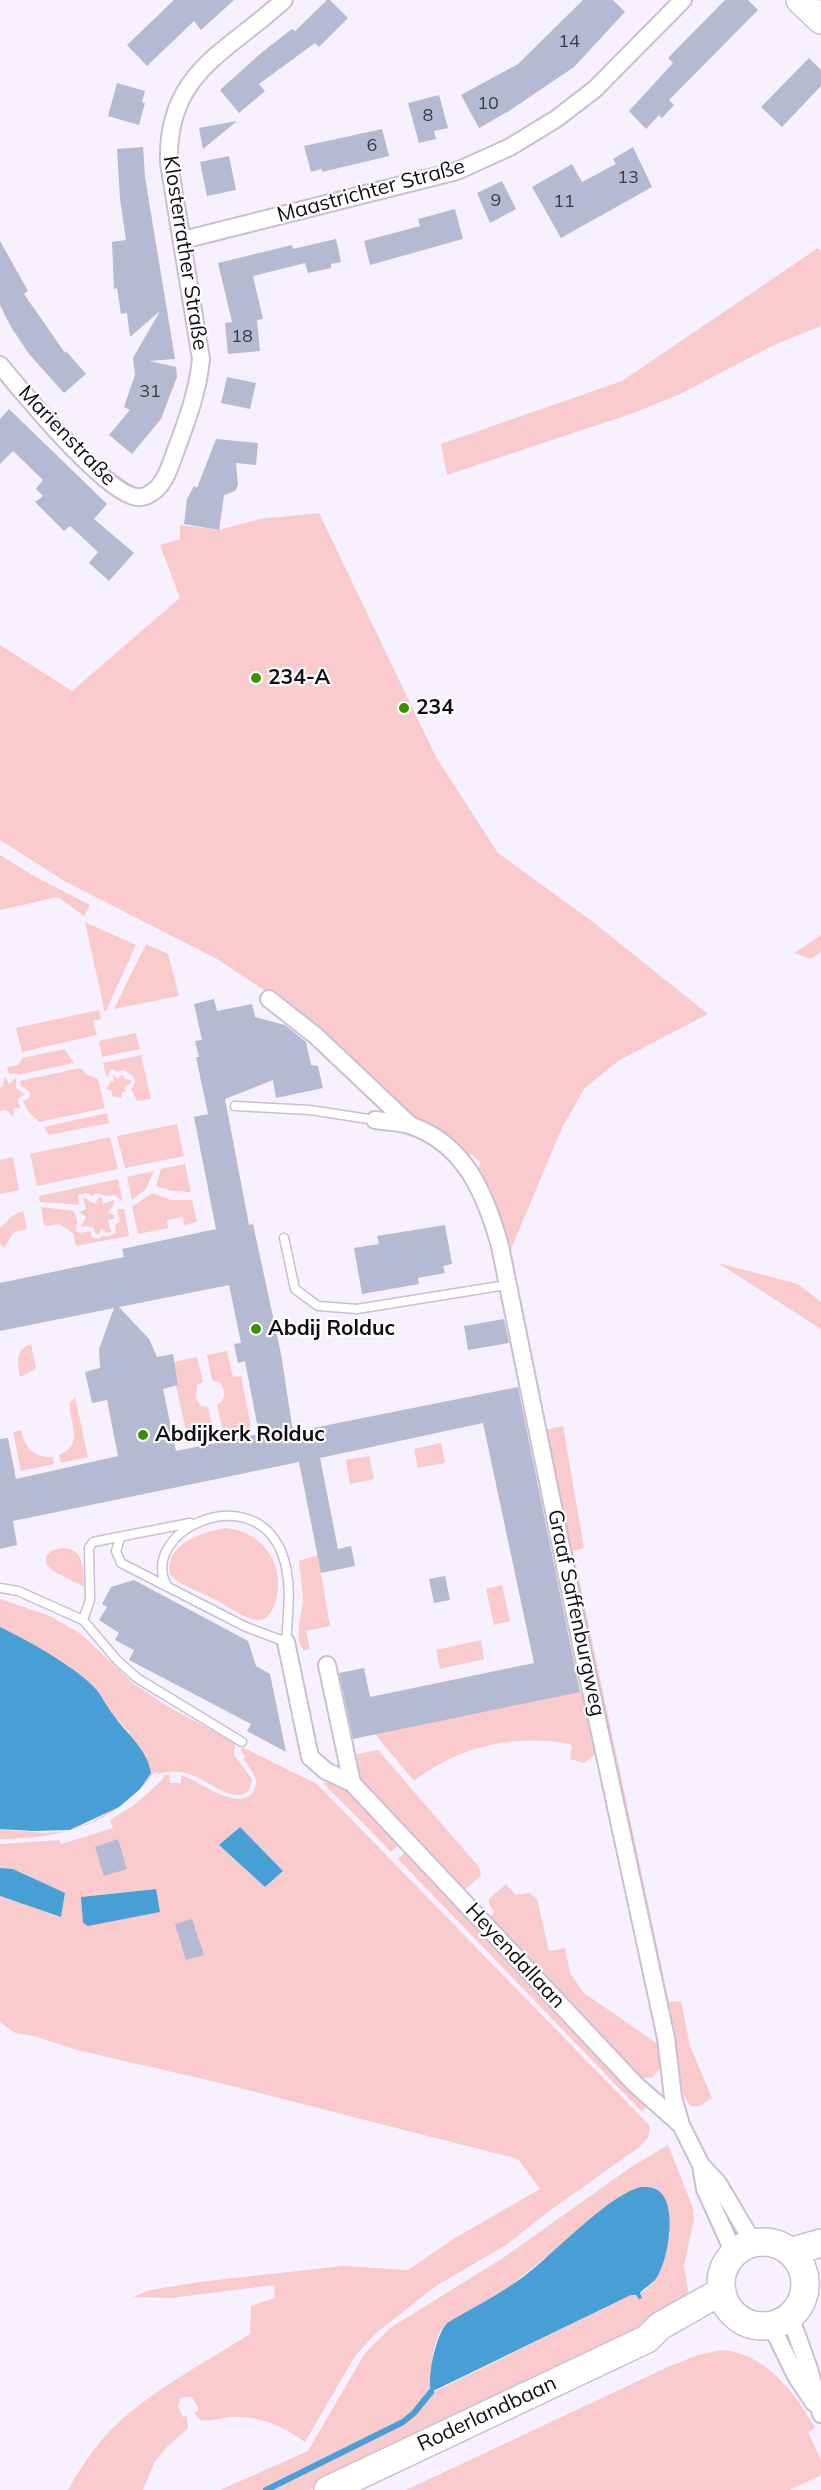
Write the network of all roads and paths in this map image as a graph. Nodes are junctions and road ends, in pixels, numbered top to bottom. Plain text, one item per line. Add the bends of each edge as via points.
1 (284, 0) edge
2 (683, 0) edge
3 (800, 0) edge
4 (821, 20) edge
5 (183, 240) junction
6 (0, 365) edge
7 (139, 498) joint
8 (269, 999) dead end
9 (235, 1106) dead end
10 (375, 1120) joint
11 (410, 1125) junction
12 (284, 1238) dead end
13 (506, 1285) junction
14 (193, 1522) junction
15 (120, 1538) junction
16 (167, 1586) junction
17 (0, 1588) edge
18 (83, 1620) junction
19 (286, 1642) junction
20 (327, 1665) dead end
21 (242, 1742) dead end
22 (352, 1783) junction
23 (681, 2125) junction
24 (821, 2243) edge
25 (744, 2249) junction
26 (790, 2252) junction
27 (813, 2272) edge
28 (726, 2300) junction
29 (781, 2321) junction
30 (820, 2413) edge
31 (328, 2490) edge

1 - 5 street, Klosterrather Straße via 214,58 194,78 178,104 168,139
2 - 5 street, Maastrichter Straße via 595,89 510,147 457,171
3 - 4 main road
5 - 7 street, Klosterrather Straße via 201,359 199,383 161,486
6 - 7 street, Marienstraße via 52,427 86,460 122,492
8 - 11 street via 316,1036
9 - 10 lane via 310,1110
10 - 11 street, Graaf Saffenburgweg
11 - 13 street, Graaf Saffenburgweg via 441,1141 473,1177 489,1207
12 - 13 lane via 295,1289 318,1306 357,1309
13 - 23 street, Graaf Saffenburgweg
14 - 15 lane, Heyendallaan
14 - 16 lane via 179,1534 162,1565
14 - 19 lane, Heyendallaan via 235,1515 261,1525 272,1535 286,1569
15 - 16 lane via 116,1551 121,1563
15 - 18 lane, Heyendallaan via 100,1539 89,1548 90,1600
16 - 19 lane
17 - 18 lane via 18,1591
18 - 21 lane via 137,1678
19 - 22 street, Heyendallaan via 310,1757 326,1771
20 - 22 street
22 - 23 street, Heyendallaan via 635,2084
23 - 25 street, Graaf Saffenburgweg via 701,2165 718,2182
24 - 26 main road
25 - 26 main road via 760,2242 776,2244
25 - 28 main road via 724,2271
26 - 27 main road
27 - 29 main road via 800,2304
28 - 29 main road via 745,2322 758,2326
28 - 31 main road, Roderlandbaan via 660,2326 647,2339
29 - 30 street via 809,2369

